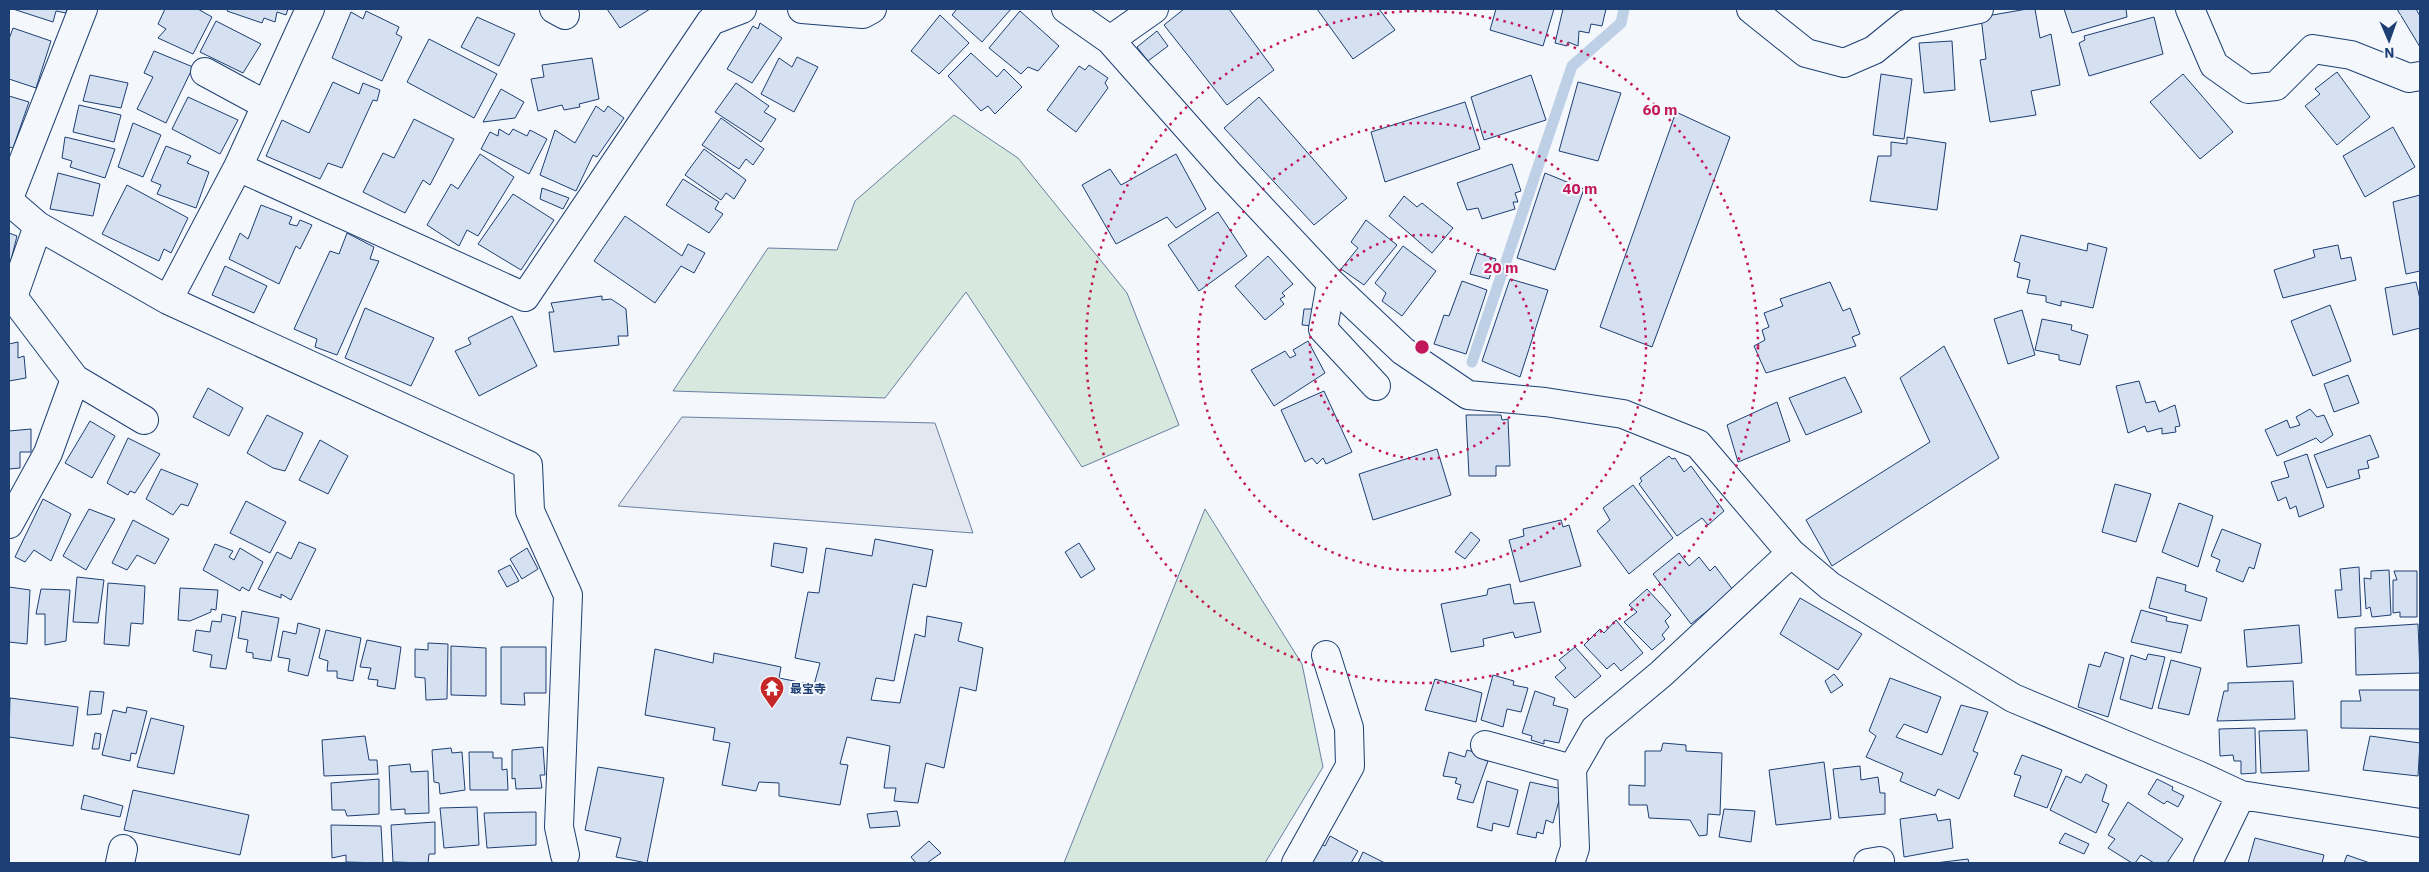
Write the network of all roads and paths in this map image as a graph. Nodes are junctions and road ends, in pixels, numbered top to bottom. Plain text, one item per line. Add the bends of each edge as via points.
1 (83, 9) edge
2 (310, 9) edge
3 (742, 9) edge
4 (802, 9) edge
5 (872, 9) edge
6 (1066, 9) edge
7 (1154, 9) edge
8 (1751, 9) edge
9 (1980, 9) edge
10 (2190, 9) edge
11 (1110, 40) junction
12 (205, 72) dead end
13 (2420, 76) edge
14 (266, 105) junction
15 (238, 167) junction
16 (9, 200) edge
17 (38, 226) junction
18 (1331, 284) junction
19 (168, 300) junction
20 (75, 379) junction
21 (1376, 386) dead end
22 (144, 420) dead end
23 (9, 524) edge
24 (1790, 553) junction
25 (1326, 656) dead end
26 (1485, 745) dead end
27 (1572, 768) junction
28 (2241, 795) junction
29 (2420, 823) edge
30 (565, 855) dead end
31 (1296, 863) edge
32 (1570, 863) edge
33 (1868, 863) edge
34 (1880, 863) edge
35 (2208, 863) edge

1 - 16 street
2 - 14 street
3 - 15 street via 711,21 525,297
4 - 5 street via 863,14
6 - 11 street
7 - 11 street
8 - 9 street via 1806,53 1844,62 1874,50 1906,24
10 - 13 street via 2214,64 2248,89 2276,86 2313,49 2351,55 2409,78
11 - 18 street
12 - 14 street
14 - 15 street
15 - 19 street
16 - 17 street
17 - 19 street
17 - 20 street via 13,296
18 - 21 street via 1323,329
18 - 24 street via 1404,351 1468,395 1623,414 1698,444
19 - 30 street via 528,465 530,511 568,595 558,827
20 - 22 street
20 - 23 street via 48,453
24 - 27 street via 1661,674 1595,729
24 - 28 street via 1830,586 2013,698
25 - 31 street via 1349,728 1350,766
26 - 27 street
27 - 32 street via 1575,848
28 - 29 street
28 - 35 street
33 - 34 street

